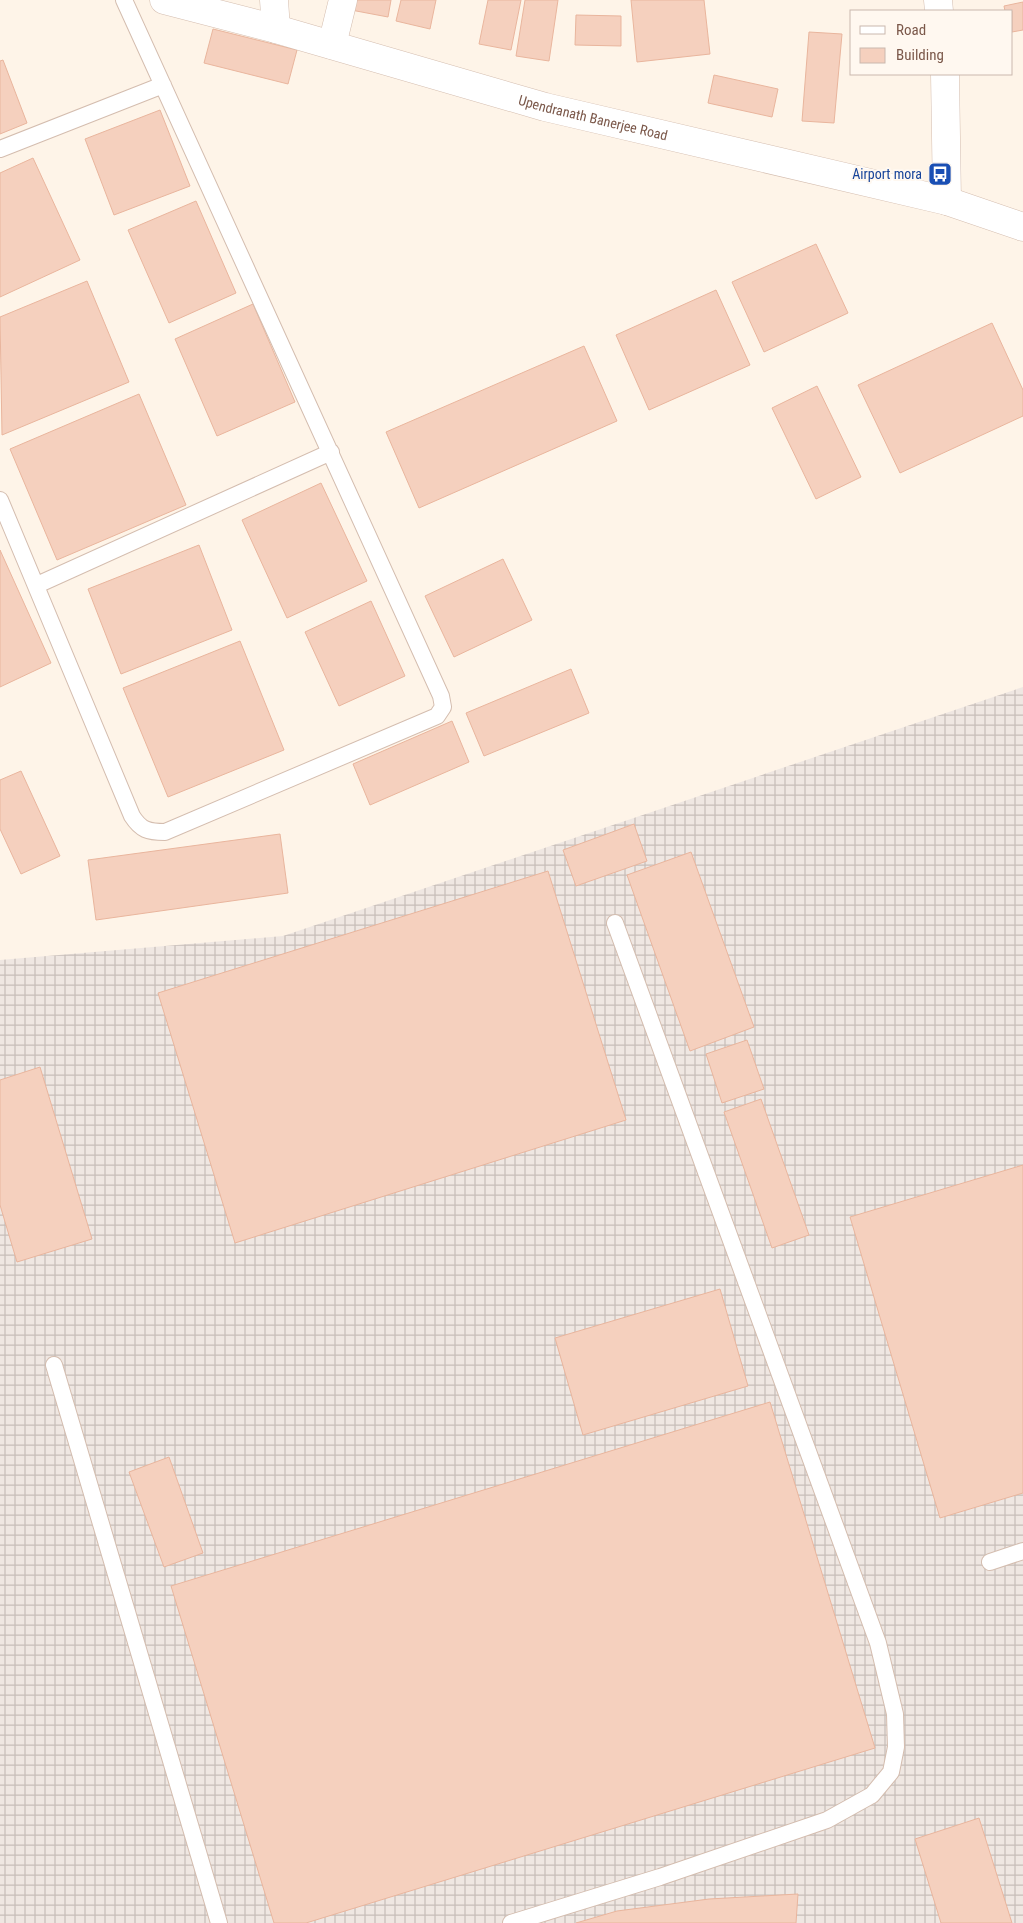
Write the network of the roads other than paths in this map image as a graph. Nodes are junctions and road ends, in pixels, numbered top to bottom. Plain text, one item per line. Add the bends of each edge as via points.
1 (124, 0) edge
2 (164, 0) edge
3 (274, 0) edge
4 (344, 0) edge
5 (276, 29) junction
6 (332, 45) junction
7 (945, 75) edge
8 (163, 85) junction
9 (0, 150) edge
10 (947, 201) junction
11 (1023, 227) edge
12 (331, 452) junction
13 (0, 500) edge
14 (37, 585) junction
15 (615, 923) dead end
16 (54, 1365) dead end
17 (1023, 1551) edge
18 (990, 1562) dead end
19 (218, 1923) edge
20 (511, 1923) edge

1 - 8 lane
2 - 5 street, Upendranath Banerjee Road
3 - 5 street
4 - 6 street
5 - 6 street, Upendranath Banerjee Road
6 - 10 street, Upendranath Banerjee Road via 545,108
7 - 10 street
8 - 9 lane
8 - 12 lane
10 - 11 street, Upendranath Banerjee Road
12 - 14 lane
12 - 14 lane via 441,696 443,707 437,716 165,832 149,832 132,816
13 - 14 lane
15 - 20 lane via 878,1643 895,1714 896,1747 891,1772 872,1795 827,1820
16 - 19 lane
17 - 18 lane

